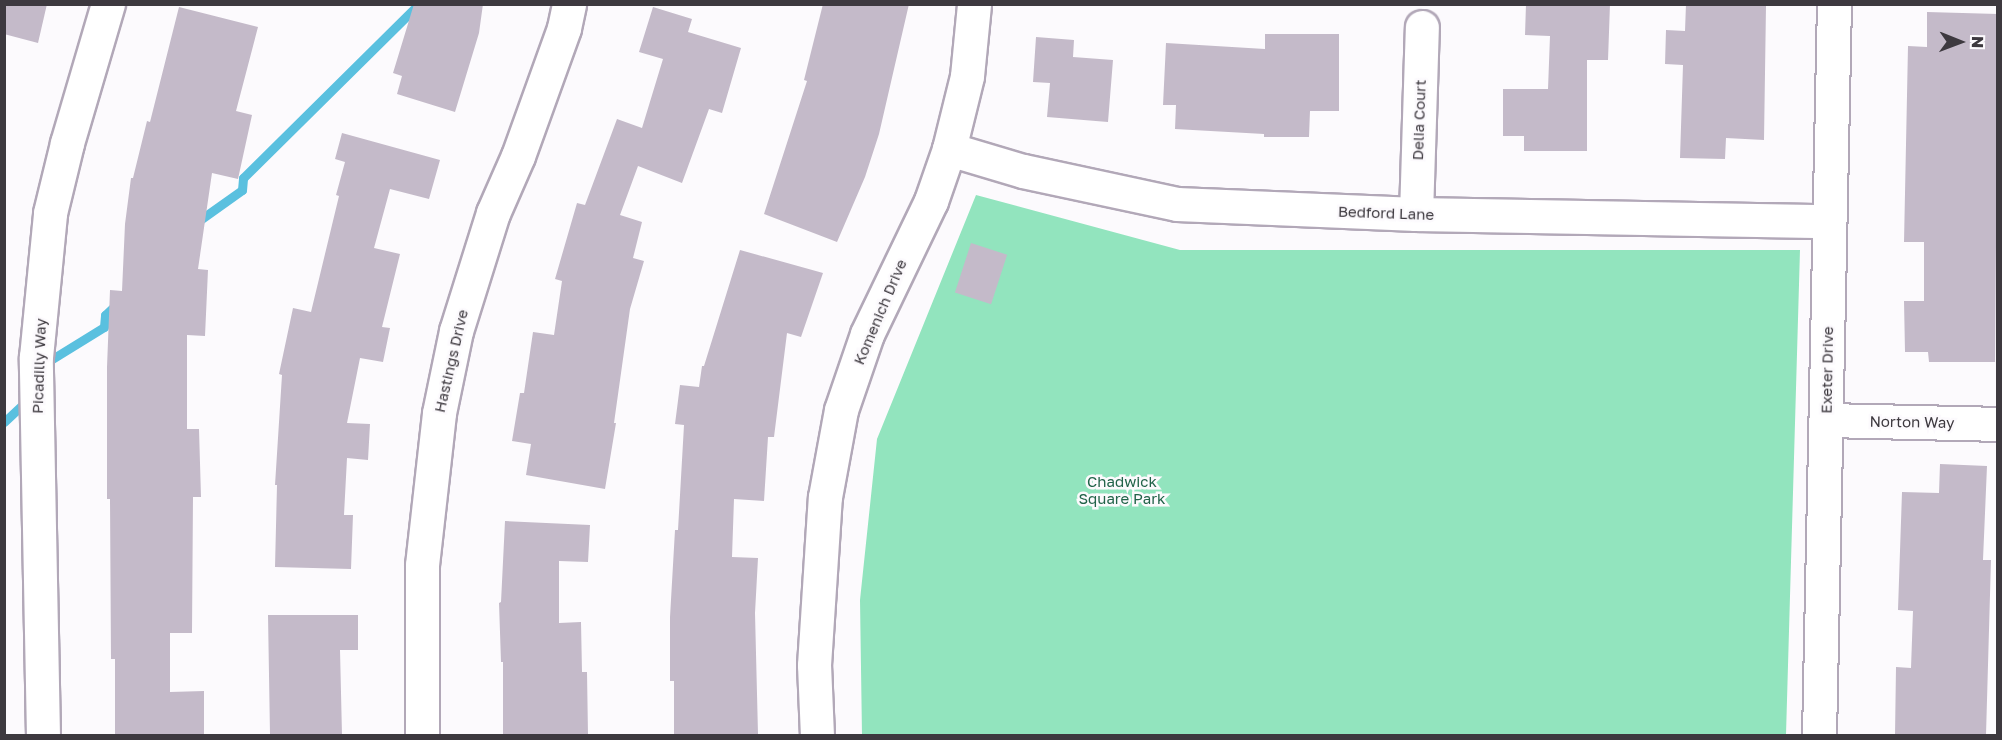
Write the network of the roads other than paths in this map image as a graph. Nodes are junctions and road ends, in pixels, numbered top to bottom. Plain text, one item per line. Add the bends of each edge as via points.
1 (108, 4) edge
2 (569, 4) edge
3 (974, 4) edge
4 (1834, 4) edge
5 (1422, 27) dead end
6 (949, 149) junction
7 (1416, 214) junction
8 (1829, 221) junction
9 (1826, 420) junction
10 (1998, 424) edge
11 (43, 735) edge
12 (422, 735) edge
13 (817, 735) edge
14 (1819, 735) edge

1 - 11 street, Picadilly Way via 50,213 36,357
2 - 12 street, Hastings Drive via 522,146 486,234 456,331 439,413 422,565
3 - 6 street, Komenich Drive via 967,76
4 - 8 street, Exeter Drive
5 - 7 street, Delia Court
6 - 7 street, Bedford Lane via 1023,171 1177,204
6 - 13 street, Komenich Drive via 931,201 867,334 841,410 825,497 814,665
7 - 8 street, Bedford Lane
8 - 9 street, Exeter Drive
9 - 10 street, Norton Way
9 - 14 street, Exeter Drive

